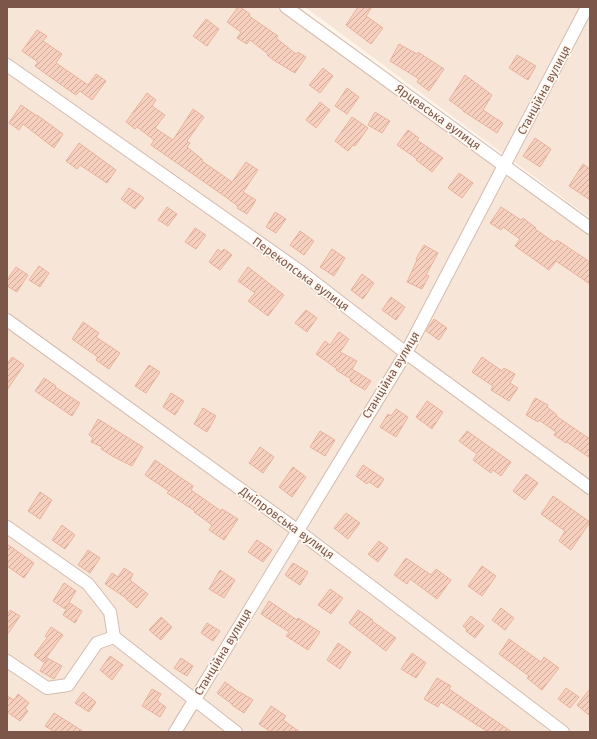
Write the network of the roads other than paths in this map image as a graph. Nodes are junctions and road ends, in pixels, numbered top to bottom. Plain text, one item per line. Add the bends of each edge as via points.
1 (286, 7) edge
2 (587, 7) edge
3 (7, 65) edge
4 (504, 166) junction
5 (590, 228) edge
6 (7, 320) edge
7 (406, 353) junction
8 (590, 488) edge
9 (7, 527) edge
10 (297, 530) junction
11 (114, 637) junction
12 (7, 661) edge
13 (195, 699) junction
14 (175, 732) edge
15 (236, 732) edge
16 (563, 732) edge

1 - 4 street, Ярцевська вулиця
2 - 4 street, Станційна вулиця
3 - 7 street, Перекопська вулиця via 301,272
4 - 5 street, Ярцевська вулиця
4 - 7 street, Станційна вулиця
6 - 10 street, Дніпровська вулиця
7 - 8 street, Перекопська вулиця
7 - 10 street, Станційна вулиця
9 - 11 street via 88,584 110,612
10 - 13 street, Станційна вулиця
10 - 16 street, Дніпровська вулиця
11 - 12 street via 97,643 68,685 47,688
11 - 13 street
13 - 14 street, Станційна вулиця
13 - 15 street

